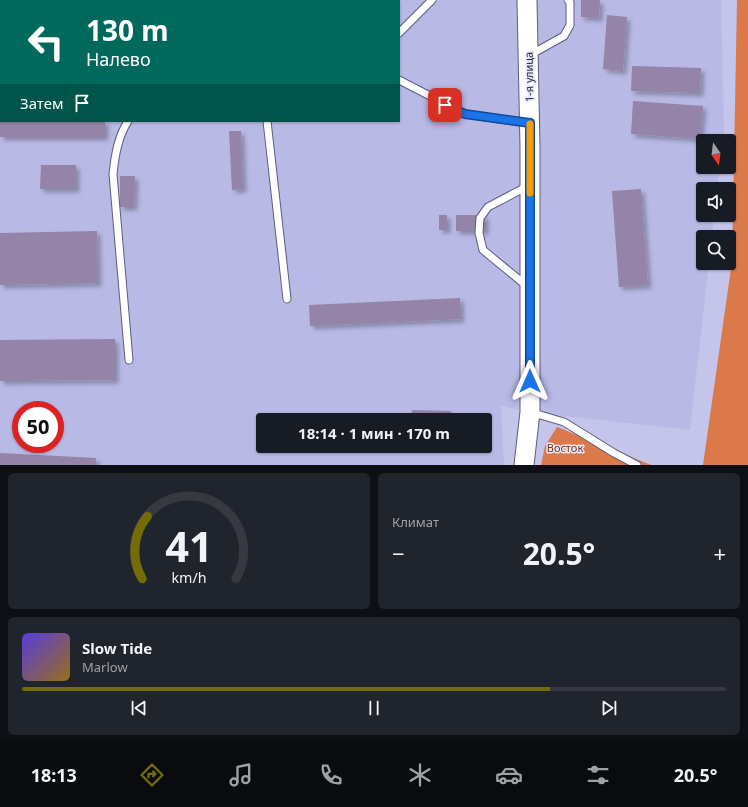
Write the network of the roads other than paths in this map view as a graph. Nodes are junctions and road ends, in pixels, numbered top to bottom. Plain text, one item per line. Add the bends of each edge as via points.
1 (432, 0) edge
2 (527, 0) edge
3 (568, 0) edge
4 (400, 32) edge
5 (528, 56) junction
6 (400, 81) edge
7 (127, 122) edge
8 (267, 122) edge
9 (530, 123) junction
10 (530, 185) junction
11 (530, 289) junction
12 (287, 299) dead end
13 (129, 360) dead end
14 (530, 412) junction
15 (524, 465) edge
16 (637, 465) edge

1 - 4 lane
2 - 5 main road, 1-я улица
3 - 5 lane via 570,25 564,36
5 - 9 main road, 1-я улица
6 - 9 lane via 465,114
7 - 13 lane via 115,154 113,174
8 - 12 lane
9 - 10 main road, 1-я улица
10 - 11 main road, 1-я улица
10 - 11 lane via 488,207 480,218 479,233 483,250
11 - 14 main road, 1-я улица
14 - 15 main road, 1-я улица
14 - 16 lane via 564,422

